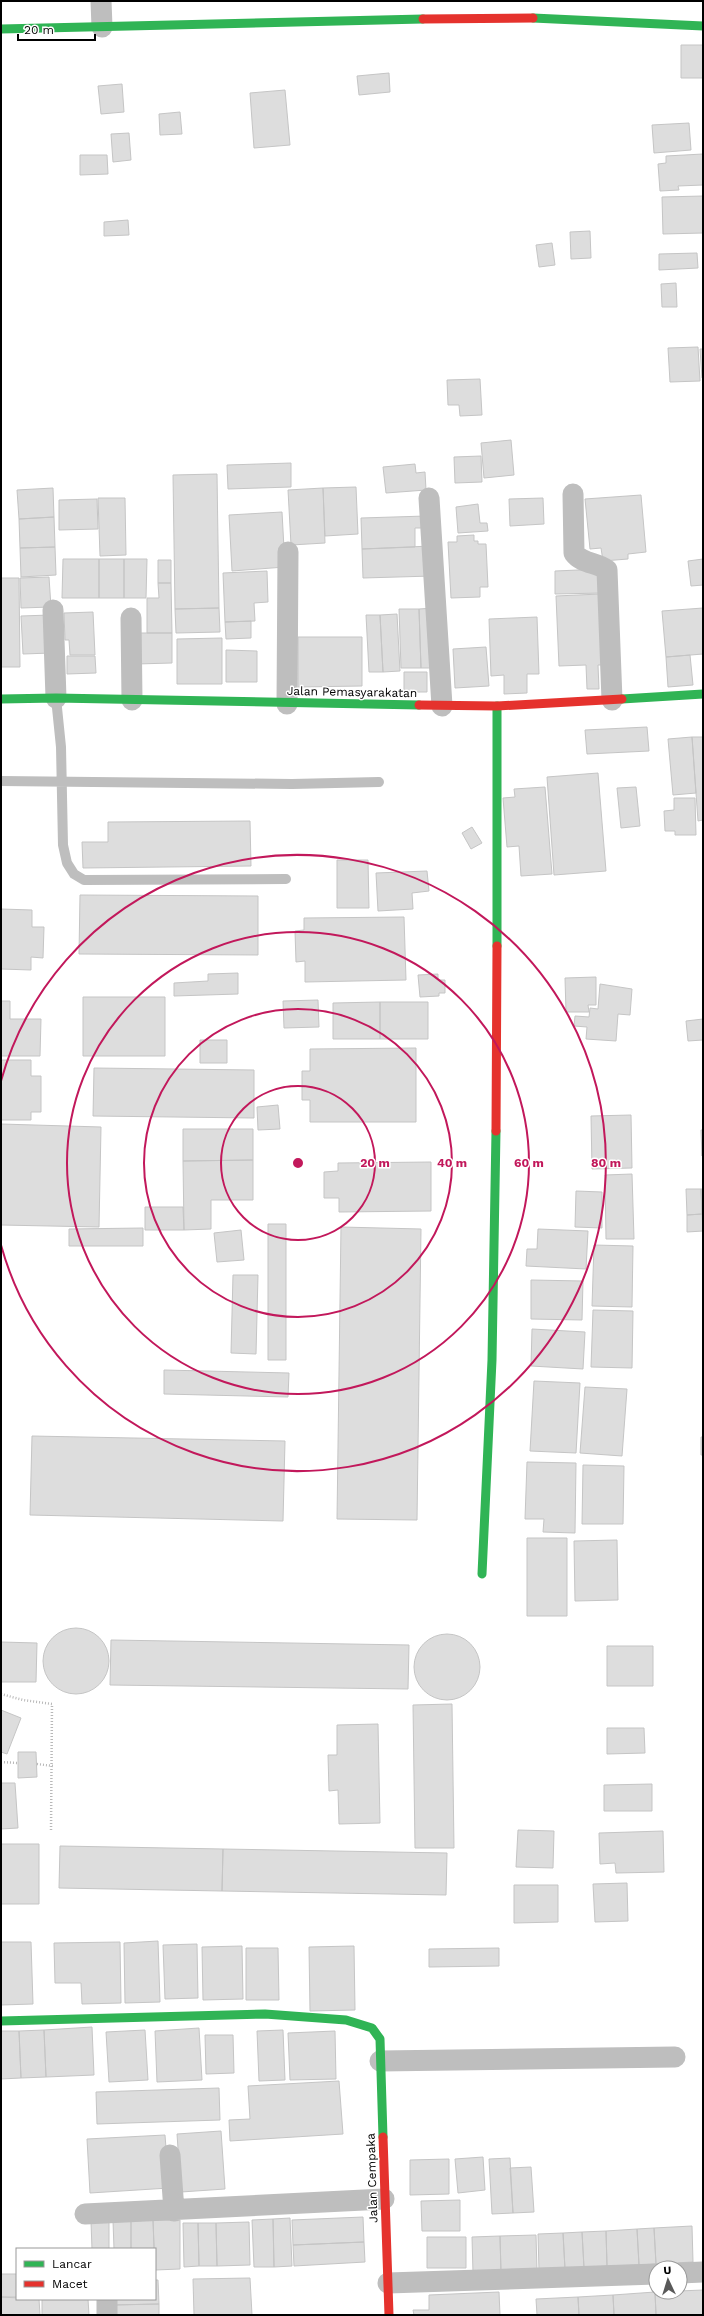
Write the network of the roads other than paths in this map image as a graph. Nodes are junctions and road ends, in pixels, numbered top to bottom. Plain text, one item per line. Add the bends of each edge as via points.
1 (101, 1) edge
2 (703, 26) edge
3 (102, 27) junction
4 (1, 30) edge
5 (573, 494) dead end
6 (429, 498) dead end
7 (288, 552) dead end
8 (53, 610) dead end
9 (131, 618) dead end
10 (703, 694) edge
11 (56, 698) junction
12 (1, 699) edge
13 (132, 700) junction
14 (612, 700) junction
15 (287, 704) junction
16 (442, 706) junction
17 (497, 706) junction
18 (1, 781) edge
19 (62, 781) junction
20 (379, 782) dead end
21 (286, 879) dead end
22 (482, 1574) dead end
23 (1, 2021) edge
24 (675, 2057) dead end
25 (380, 2061) junction
26 (170, 2155) dead end
27 (384, 2199) junction
28 (174, 2211) junction
29 (85, 2214) dead end
30 (703, 2272) edge
31 (688, 2273) edge
32 (648, 2274) edge
33 (388, 2283) junction
34 (107, 2300) edge
35 (107, 2315) edge
36 (389, 2315) edge

1 - 3 street
2 - 3 street via 502,17
3 - 4 street
5 - 14 street via 574,553 584,561 607,570
6 - 16 street
7 - 15 street
8 - 11 street
9 - 13 street
10 - 14 street, Jalan Pemasyarakatan
11 - 12 street, Jalan Pemasyarakatan
11 - 13 street, Jalan Pemasyarakatan
11 - 19 lane
13 - 15 street, Jalan Pemasyarakatan
14 - 17 street, Jalan Pemasyarakatan
15 - 16 street, Jalan Pemasyarakatan
16 - 17 street, Jalan Pemasyarakatan
17 - 22 street via 497,1110 492,1360
18 - 19 lane
19 - 20 lane via 292,784
19 - 21 lane via 63,844 67,863 74,874 84,880
23 - 25 street, Jalan Cempaka via 265,2014 346,2020 372,2028 380,2039
24 - 25 street
25 - 27 street, Jalan Cempaka
26 - 28 street
27 - 28 street
27 - 33 street, Jalan Cempaka
28 - 29 street
30 - 31 street
32 - 33 street
33 - 36 street, Jalan Cempaka
34 - 35 street

